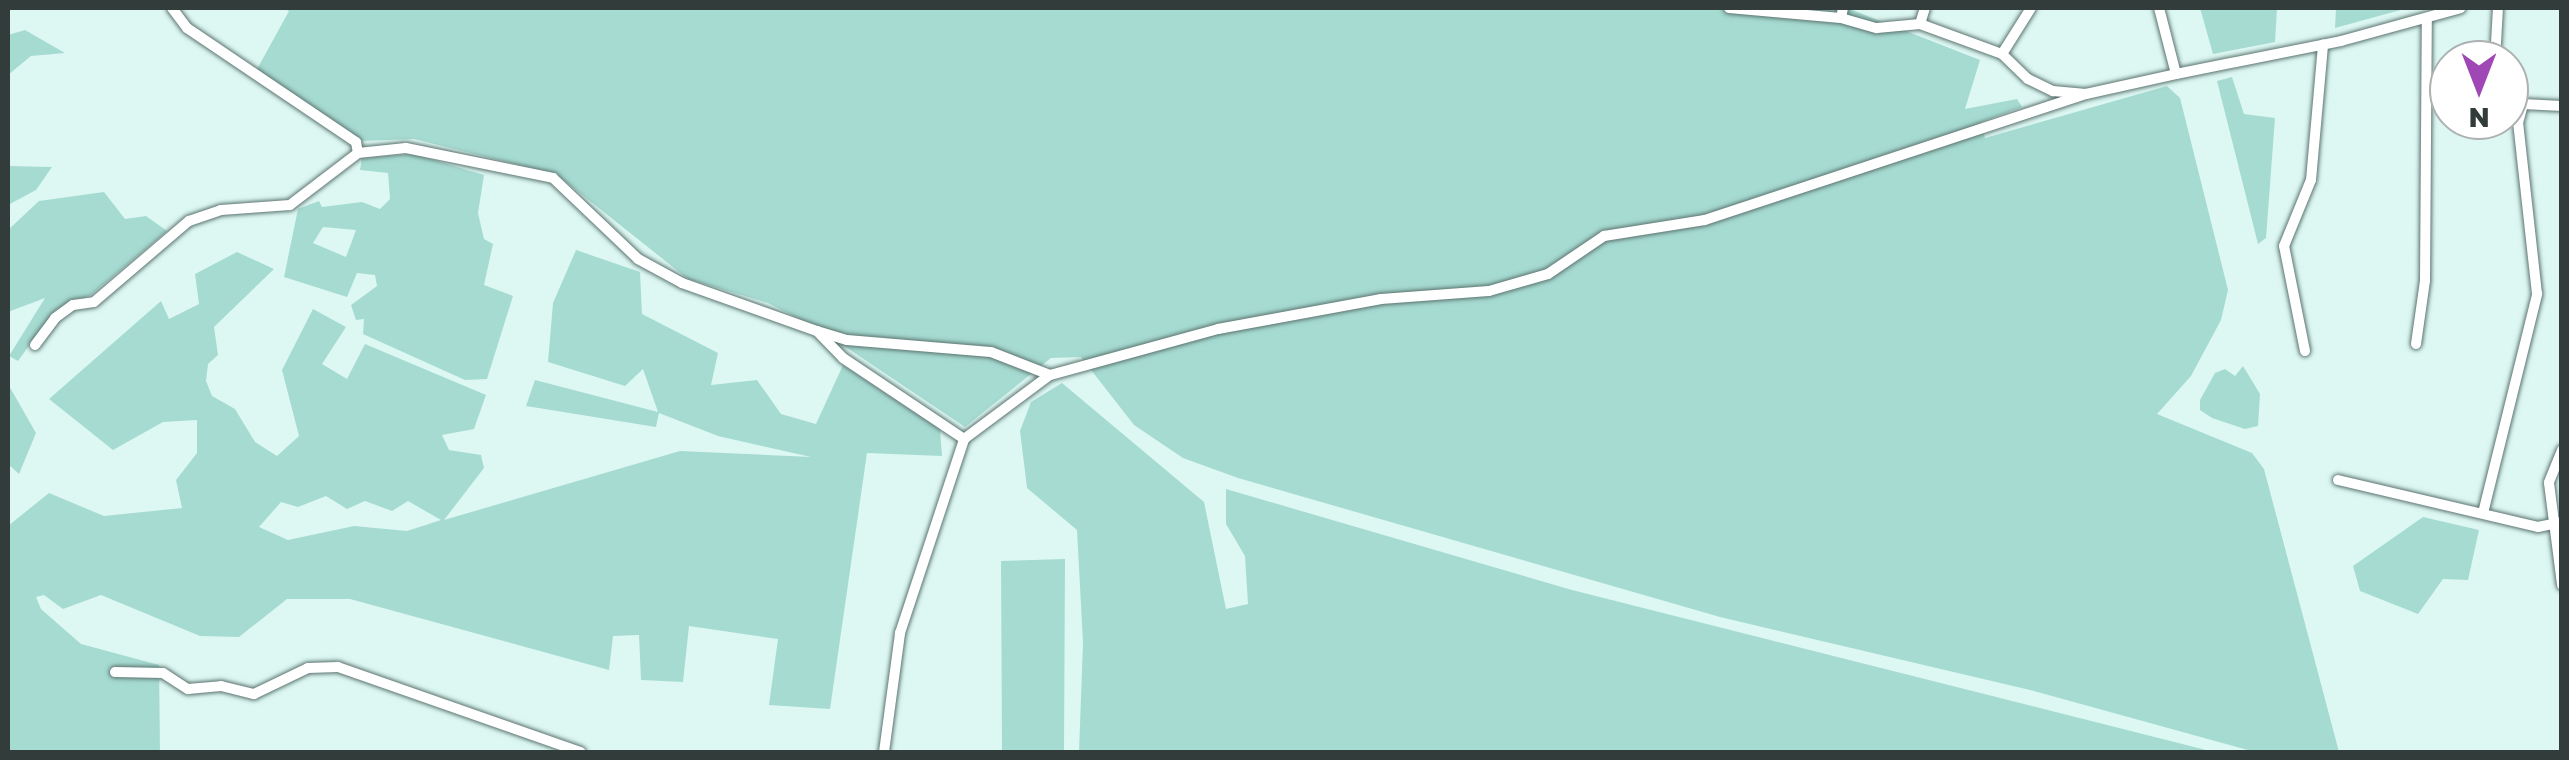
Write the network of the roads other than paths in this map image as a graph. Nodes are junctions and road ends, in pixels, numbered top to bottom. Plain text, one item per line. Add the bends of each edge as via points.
1 (172, 8) edge
2 (1729, 8) edge
3 (1925, 8) edge
4 (2031, 8) edge
5 (2159, 8) edge
6 (2461, 8) edge
7 (2498, 8) edge
8 (1842, 13) edge
9 (2427, 18) junction
10 (1920, 24) junction
11 (2496, 40) edge
12 (2322, 45) junction
13 (2002, 54) junction
14 (2176, 74) junction
15 (2086, 94) junction
16 (2529, 104) edge
17 (2562, 106) edge
18 (2520, 140) edge
19 (358, 154) junction
20 (817, 330) junction
21 (2416, 344) dead end
22 (35, 345) dead end
23 (2305, 350) dead end
24 (1050, 375) junction
25 (964, 439) junction
26 (2562, 450) edge
27 (2338, 480) dead end
28 (2483, 513) junction
29 (2559, 523) edge
30 (2562, 585) edge
31 (115, 672) dead end
32 (581, 752) edge
33 (884, 752) edge

1 - 19 street via 187,28 356,142
2 - 8 street
3 - 10 street
4 - 13 street
5 - 14 street
6 - 9 street
7 - 11 street
8 - 10 street via 1877,28
9 - 12 street
9 - 21 street via 2425,281
10 - 13 street
12 - 14 street
12 - 23 street via 2311,180 2284,246
13 - 15 street via 2028,79
14 - 15 street
15 - 24 street via 1705,220 1604,236 1548,274 1489,291 1381,299 1218,329
16 - 17 street
18 - 28 street via 2537,294
19 - 20 street via 406,148 553,178 638,260 682,283
19 - 22 street via 290,206 221,210 189,221 94,302 72,305
20 - 24 street via 861,342 991,352
20 - 25 street via 843,358
24 - 25 street
25 - 33 street via 900,633
26 - 29 street via 2549,483
27 - 28 street
28 - 29 street via 2538,527
29 - 30 street
31 - 32 street via 163,673 188,689 220,686 254,694 308,668 338,667

